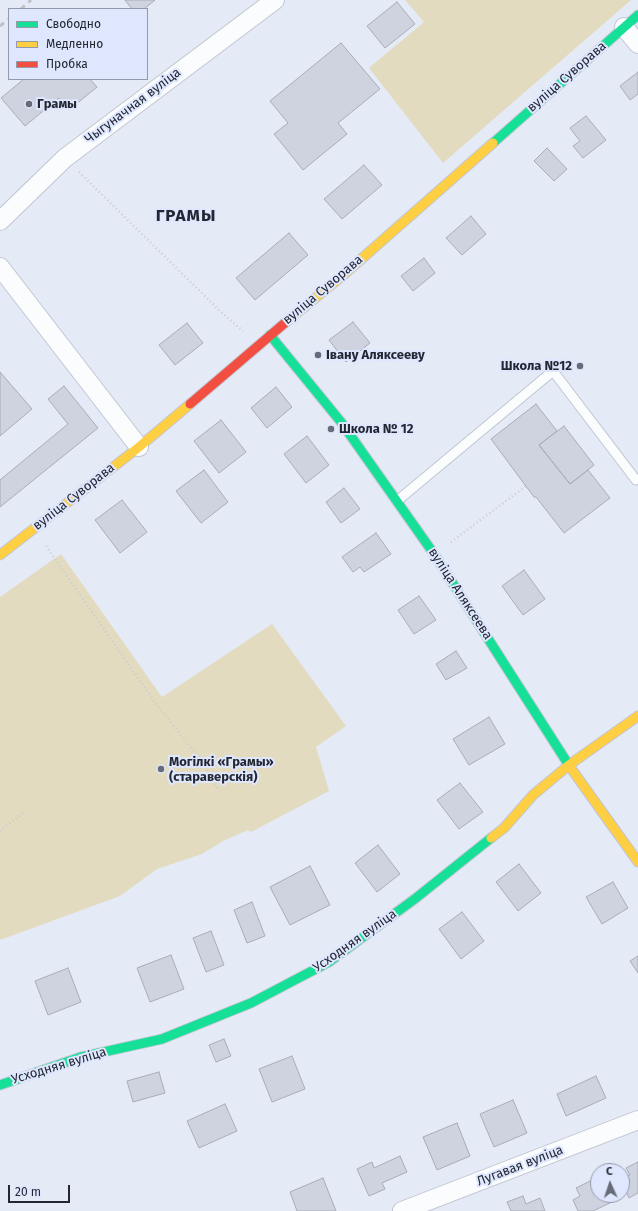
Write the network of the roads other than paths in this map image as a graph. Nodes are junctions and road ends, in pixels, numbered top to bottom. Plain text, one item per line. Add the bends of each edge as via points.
1 (274, 0) edge
2 (638, 15) edge
3 (624, 27) junction
4 (638, 44) edge
5 (0, 221) edge
6 (0, 267) edge
7 (270, 335) junction
8 (139, 446) junction
9 (636, 480) dead end
10 (396, 501) junction
11 (0, 555) edge
12 (638, 716) edge
13 (569, 765) junction
14 (638, 862) edge
15 (0, 1085) edge
16 (638, 1120) edge
17 (402, 1211) edge

1 - 5 street, Чыгуначная вуліца via 65,158
2 - 3 street, вуліца Суворава
3 - 4 street
3 - 7 street, вуліца Суворава via 342,276
6 - 8 street
7 - 8 street, вуліца Суворава
7 - 10 street, вуліца Аляксеева via 341,422
8 - 11 street, вуліца Суворава
9 - 10 lane via 553,371
10 - 13 street, вуліца Аляксеева via 434,554
12 - 13 street, Усходняя вуліца
13 - 14 street, вуліца Аляксеева
13 - 15 street, Усходняя вуліца via 532,795 498,832 416,898 329,962 251,1003 162,1038 81,1057
16 - 17 street, Лугавая вуліца

